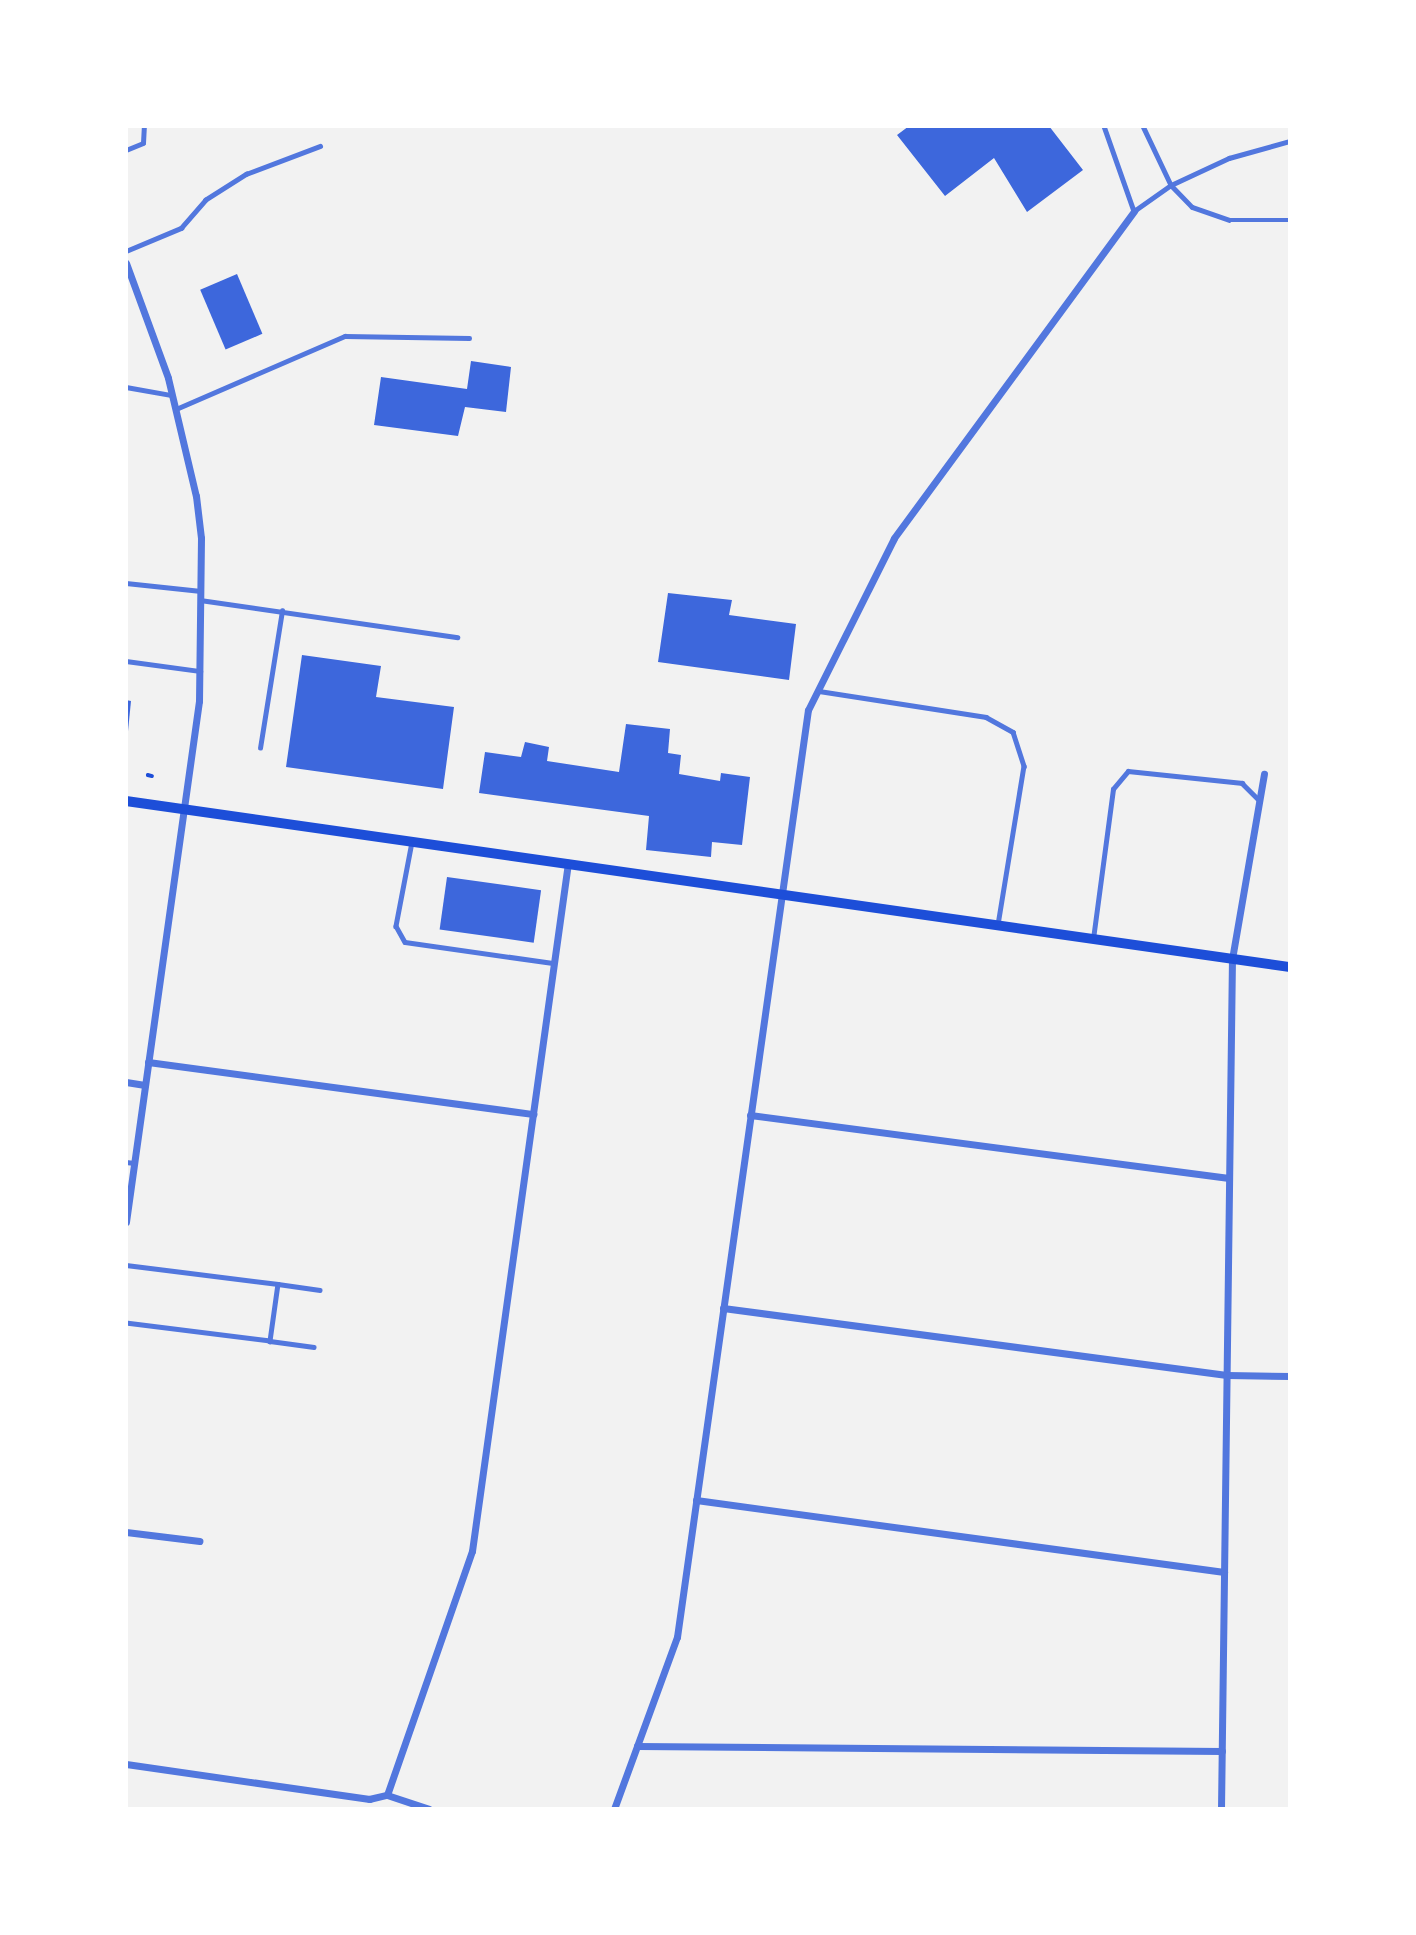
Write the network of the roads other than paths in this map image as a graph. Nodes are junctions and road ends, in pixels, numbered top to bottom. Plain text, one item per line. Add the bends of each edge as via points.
1 (144, 126) edge
2 (1104, 126) edge
3 (1143, 126) edge
4 (1290, 141) edge
5 (320, 146) dead end
6 (126, 150) edge
7 (1171, 185) junction
8 (1134, 211) junction
9 (1290, 220) edge
10 (126, 251) edge
11 (126, 263) edge
12 (469, 338) dead end
13 (126, 387) edge
14 (172, 395) junction
15 (176, 409) junction
16 (126, 583) edge
17 (201, 591) junction
18 (201, 600) junction
19 (282, 611) junction
20 (457, 637) dead end
21 (126, 661) edge
22 (201, 671) junction
23 (818, 691) junction
24 (260, 748) dead end
25 (1264, 774) dead end
26 (1259, 800) junction
27 (126, 801) edge
28 (181, 808) junction
29 (412, 841) junction
30 (568, 863) junction
31 (781, 893) junction
32 (998, 926) junction
33 (1093, 940) junction
34 (1232, 959) junction
35 (554, 964) junction
36 (1290, 967) edge
37 (148, 1062) junction
38 (126, 1082) edge
39 (145, 1085) junction
40 (534, 1114) junction
41 (750, 1115) junction
42 (130, 1163) edge
43 (1229, 1178) junction
44 (126, 1222) edge
45 (126, 1265) edge
46 (278, 1284) junction
47 (320, 1290) dead end
48 (723, 1308) junction
49 (126, 1323) edge
50 (270, 1341) junction
51 (314, 1347) dead end
52 (1227, 1375) junction
53 (1290, 1376) edge
54 (696, 1500) junction
55 (126, 1532) edge
56 (199, 1541) dead end
57 (1224, 1572) junction
58 (636, 1746) junction
59 (1222, 1751) junction
60 (126, 1764) edge
61 (387, 1795) junction
62 (429, 1809) edge
63 (614, 1809) edge
64 (1222, 1809) edge

1 - 6 lane via 142,143
2 - 8 lane
3 - 7 lane
4 - 7 lane via 1229,159
5 - 10 lane via 247,174 205,200 181,228
7 - 8 lane
7 - 9 lane via 1192,206 1229,220
8 - 23 street via 894,538
11 - 14 street
12 - 15 lane via 345,336
13 - 14 lane
14 - 15 street
15 - 17 street via 197,496
16 - 17 lane
17 - 18 street
18 - 19 lane
18 - 22 street
19 - 20 lane
19 - 24 lane
21 - 22 lane
22 - 28 street via 195,738
23 - 31 street via 808,710
23 - 32 lane via 986,717 1013,732 1024,766
25 - 26 street
26 - 33 lane via 1242,783 1128,771 1112,789
26 - 34 street
27 - 28 main road
28 - 29 main road
28 - 37 street
29 - 30 main road
29 - 35 lane via 396,926 405,942
30 - 31 main road
30 - 35 street
31 - 32 main road
31 - 41 street
32 - 33 main road
33 - 34 main road
34 - 36 main road
34 - 43 street
35 - 40 street
37 - 39 street
37 - 40 street
38 - 39 street
39 - 42 street
40 - 61 street via 472,1551
41 - 43 street
41 - 48 street
42 - 44 street
43 - 52 street
45 - 46 lane
46 - 47 lane
46 - 50 lane
48 - 52 street
48 - 54 street
49 - 50 lane
50 - 51 lane
52 - 53 street
52 - 57 street
54 - 57 street
54 - 58 street via 677,1637
55 - 56 street
57 - 59 street
58 - 59 street
58 - 63 street
59 - 64 street
60 - 61 street via 369,1799
61 - 62 street

